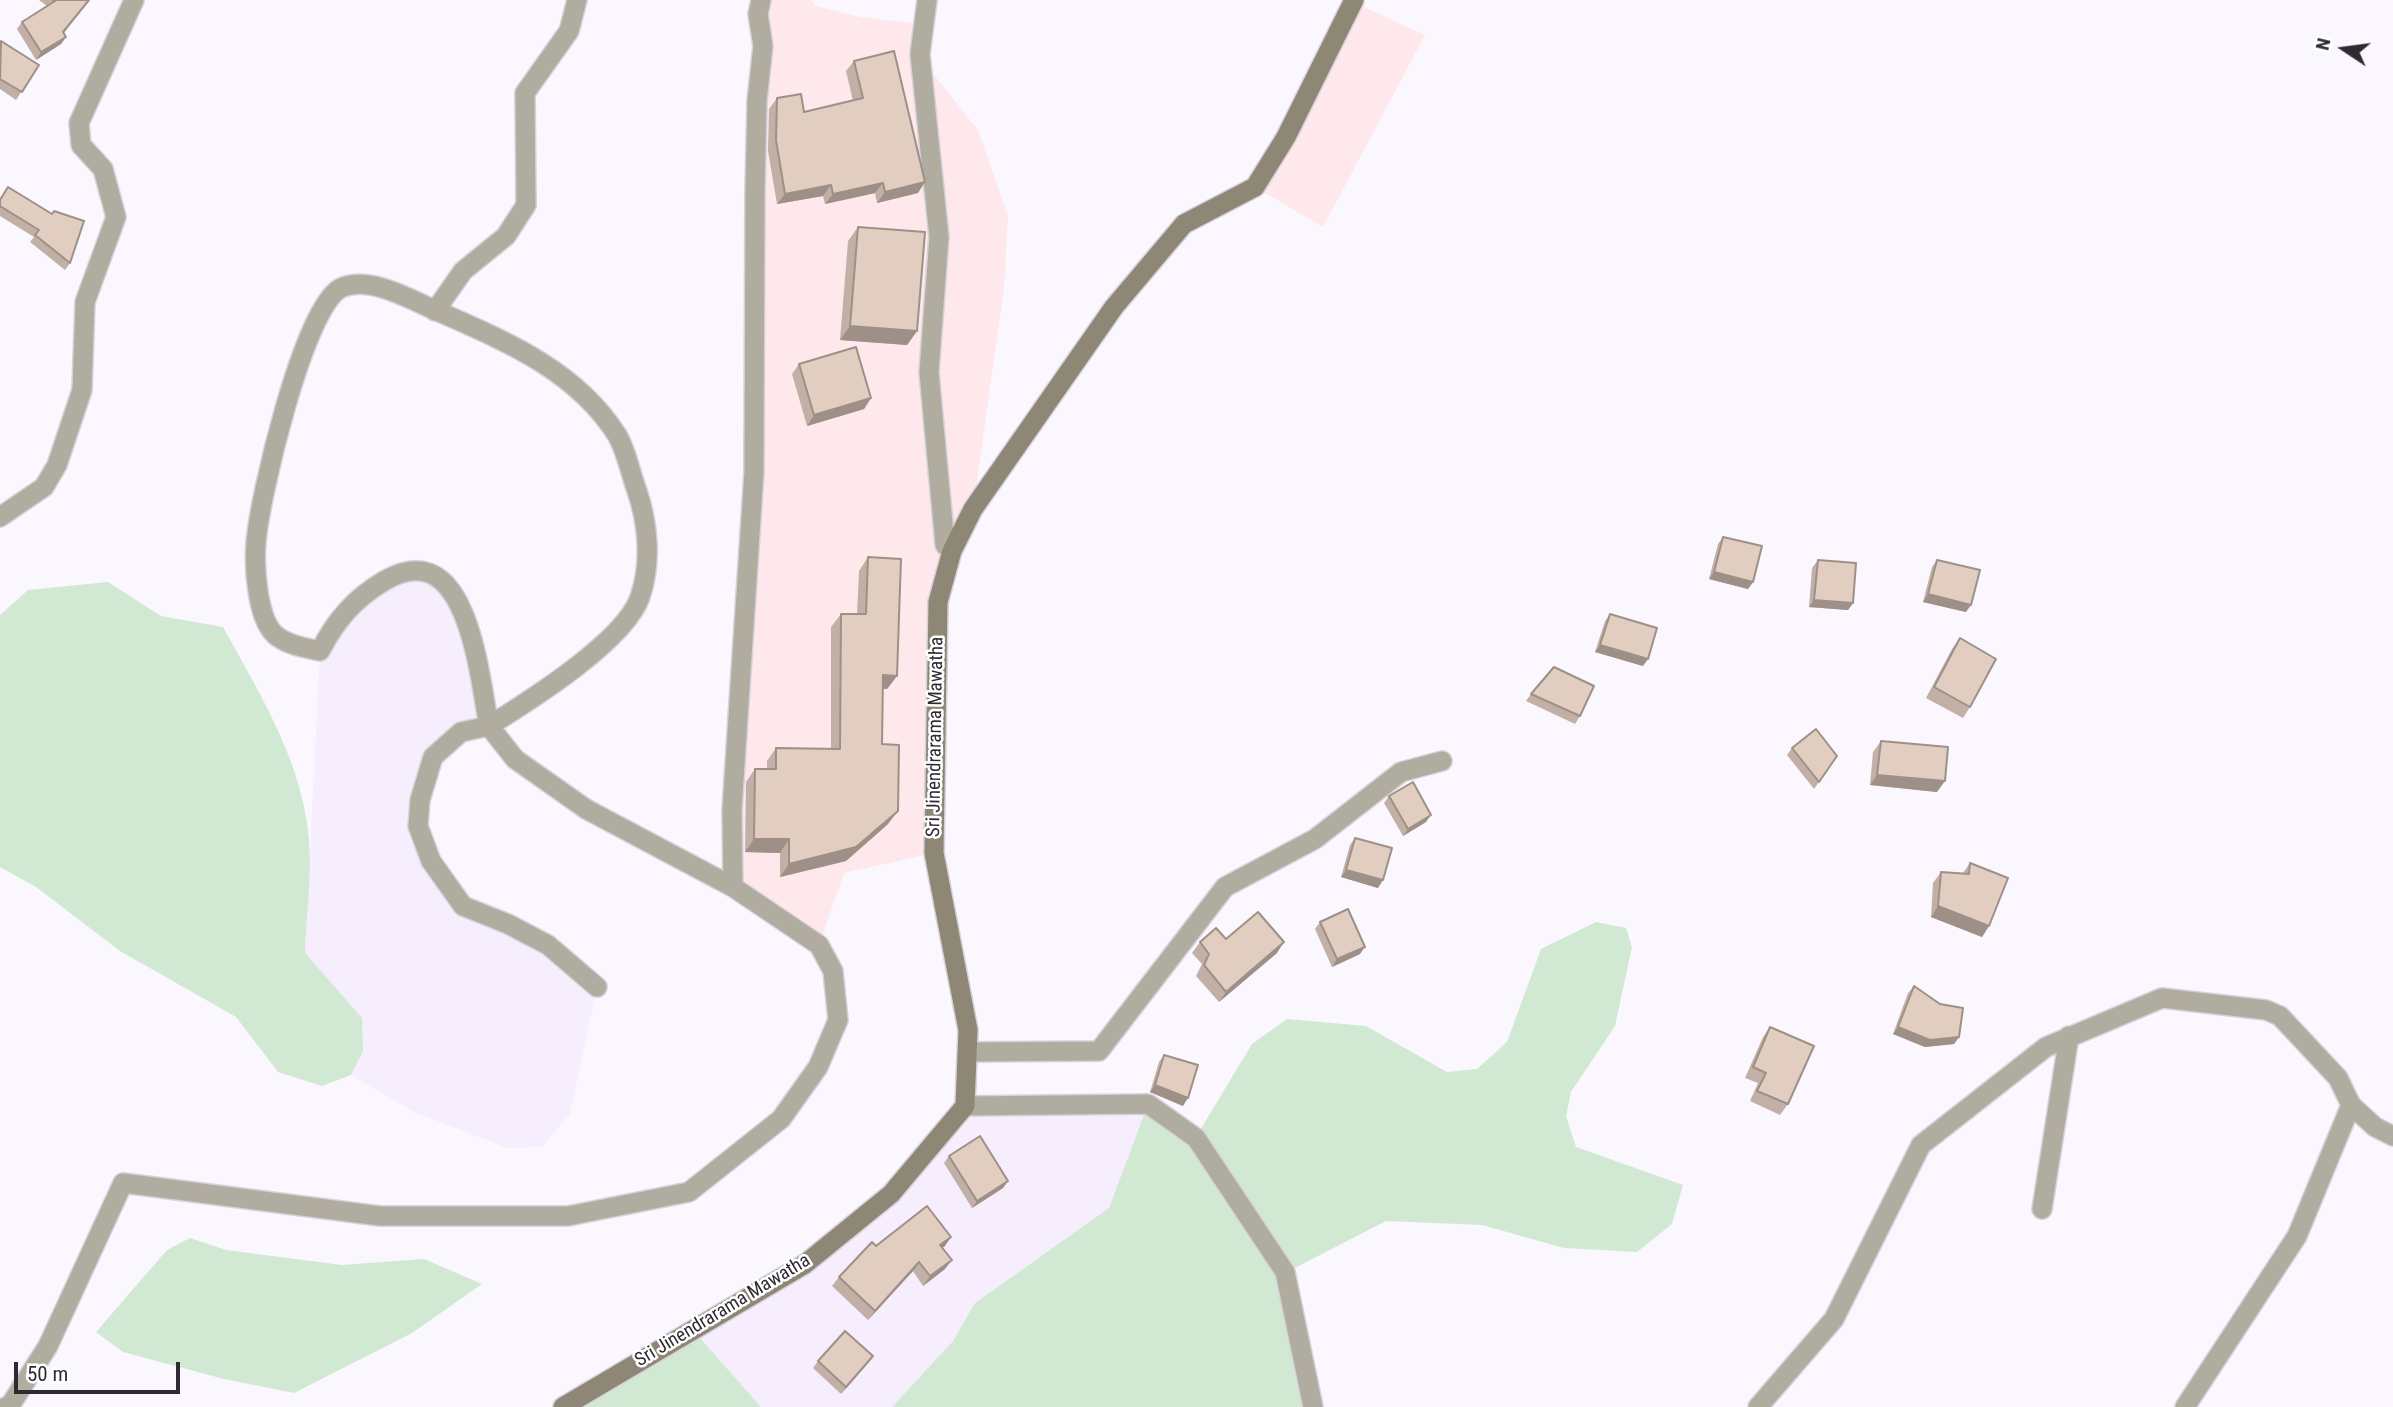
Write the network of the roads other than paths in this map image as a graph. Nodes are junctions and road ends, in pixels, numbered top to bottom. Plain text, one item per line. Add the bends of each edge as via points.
1 (134, 0) edge
2 (577, 0) edge
3 (761, 0) edge
4 (927, 0) edge
5 (1354, 2) edge
6 (435, 311) junction
7 (0, 517) edge
8 (952, 551) junction
9 (489, 726) junction
10 (1442, 761) dead end
11 (733, 887) junction
12 (597, 987) dead end
13 (2069, 1036) junction
14 (968, 1052) junction
15 (2351, 1105) junction
16 (965, 1106) junction
17 (2393, 1136) edge
18 (2042, 1209) dead end
19 (6, 1407) edge
20 (563, 1407) edge
21 (1313, 1407) edge
22 (1758, 1407) edge
23 (2185, 1407) edge

1 - 7 street via 79,123 81,145 103,169 116,217 85,302 82,390 57,465 44,487
2 - 6 street via 569,31 526,93 526,205 506,236 463,271
3 - 11 street via 754,472 732,810
4 - 8 street via 920,54 939,237 929,372 945,545
5 - 8 main road, Sri Jinendrarama Mawatha via 1286,138 1255,187 1184,224 1114,307 973,509
6 - 9 street via 537,358 575,384 618,436 640,502 648,553 640,599 618,628 592,656
6 - 9 street via 390,291 362,285 342,288 327,300 291,394 261,495 254,565 264,620 276,637 320,651 350,605 375,587 397,574 416,570 435,575 452,592 471,629
8 - 14 main road, Sri Jinendrarama Mawatha via 938,602 934,853 968,1030
9 - 11 street via 515,759 586,809
9 - 12 street via 461,732 433,757 420,800 418,827 431,861 463,906 548,945
10 - 14 street via 1401,772 1315,839 1226,887 1099,1051
11 - 19 street via 819,946 833,971 838,1020 818,1067 781,1119 689,1192 568,1216 380,1216 123,1183 48,1346
13 - 15 street via 2162,998 2266,1010 2280,1016 2337,1078
13 - 18 street
13 - 22 street via 2046,1046 1921,1145 1834,1319
14 - 16 main road, Sri Jinendrarama Mawatha
15 - 17 street
15 - 23 street via 2297,1236
16 - 20 main road, Sri Jinendrarama Mawatha via 891,1194 805,1264
16 - 21 street via 1148,1104 1196,1138 1285,1272

